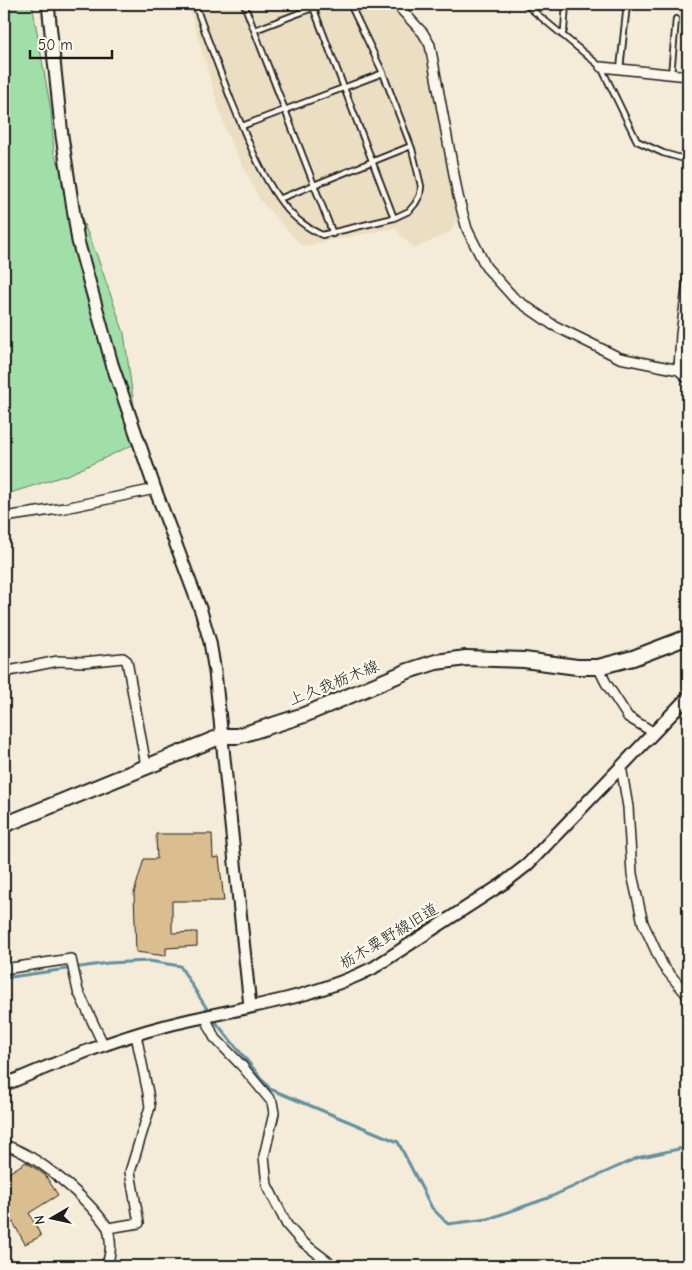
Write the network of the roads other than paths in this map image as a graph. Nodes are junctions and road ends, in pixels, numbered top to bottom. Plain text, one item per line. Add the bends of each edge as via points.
1 (48, 4) edge
2 (195, 4) edge
3 (244, 4) edge
4 (323, 4) edge
5 (350, 4) edge
6 (396, 4) edge
7 (524, 4) edge
8 (566, 4) edge
9 (627, 4) edge
10 (313, 7) junction
11 (676, 19) dead end
12 (254, 30) junction
13 (562, 35) junction
14 (601, 67) junction
15 (620, 69) junction
16 (382, 73) junction
17 (671, 75) junction
18 (688, 76) edge
19 (345, 88) junction
20 (285, 110) junction
21 (242, 126) junction
22 (411, 146) junction
23 (688, 160) edge
24 (373, 162) junction
25 (314, 185) junction
26 (279, 200) junction
27 (394, 218) junction
28 (333, 234) junction
29 (688, 282) edge
30 (680, 370) junction
31 (688, 380) edge
32 (155, 489) junction
33 (4, 517) edge
34 (688, 636) edge
35 (598, 667) junction
36 (4, 672) edge
37 (688, 697) edge
38 (653, 732) junction
39 (222, 736) junction
40 (146, 766) junction
41 (620, 766) junction
42 (4, 825) edge
43 (4, 969) edge
44 (688, 996) edge
45 (250, 1006) junction
46 (205, 1016) junction
47 (136, 1035) junction
48 (104, 1046) junction
49 (4, 1085) edge
50 (4, 1144) edge
51 (108, 1228) junction
52 (106, 1266) edge
53 (334, 1266) edge

1 - 32 street via 62,136 78,241 112,364
2 - 21 lane
3 - 12 lane
4 - 10 lane
5 - 16 lane
6 - 30 street via 430,45 458,196 467,229 486,267 514,298 553,325 620,358
7 - 13 lane
8 - 13 lane
9 - 15 lane
10 - 12 lane
10 - 19 lane
11 - 17 lane
12 - 20 lane
13 - 14 lane
14 - 15 street
14 - 23 lane via 637,141
15 - 17 street
16 - 19 lane
16 - 22 lane
17 - 18 street
19 - 20 lane
19 - 24 lane
20 - 21 lane
20 - 25 lane
21 - 26 lane
22 - 24 lane
22 - 27 lane via 421,186 420,195 409,211
24 - 25 lane
24 - 27 lane
25 - 26 lane
25 - 28 lane
26 - 28 lane via 308,228 322,235
27 - 28 lane
29 - 30 street
30 - 31 street
32 - 33 street
32 - 39 street via 210,642
34 - 35 main road, 上久我栃木線 via 633,658
35 - 38 street via 628,717
35 - 39 main road, 上久我栃木線 via 466,658 436,662 274,725 238,736
36 - 40 street via 58,661 124,658
37 - 38 street, 栃木粟野線旧道
38 - 41 street, 栃木粟野線旧道
39 - 40 main road, 上久我栃木線
39 - 45 street
40 - 42 main road, 上久我栃木線
41 - 44 street via 628,807 632,874 643,923 663,966
41 - 45 street, 栃木粟野線旧道 via 527,865 411,944 352,979 317,991
43 - 48 street via 71,959 78,991
45 - 46 street, 栃木粟野線旧道
46 - 47 street, 栃木粟野線旧道
46 - 53 street via 214,1037 272,1102 274,1113 264,1156 267,1185 287,1225 301,1241
47 - 48 street, 栃木粟野線旧道
47 - 51 street via 150,1107 130,1172 139,1223
48 - 49 street, 栃木粟野線旧道
50 - 51 street via 35,1159 100,1216
51 - 52 street via 110,1251

